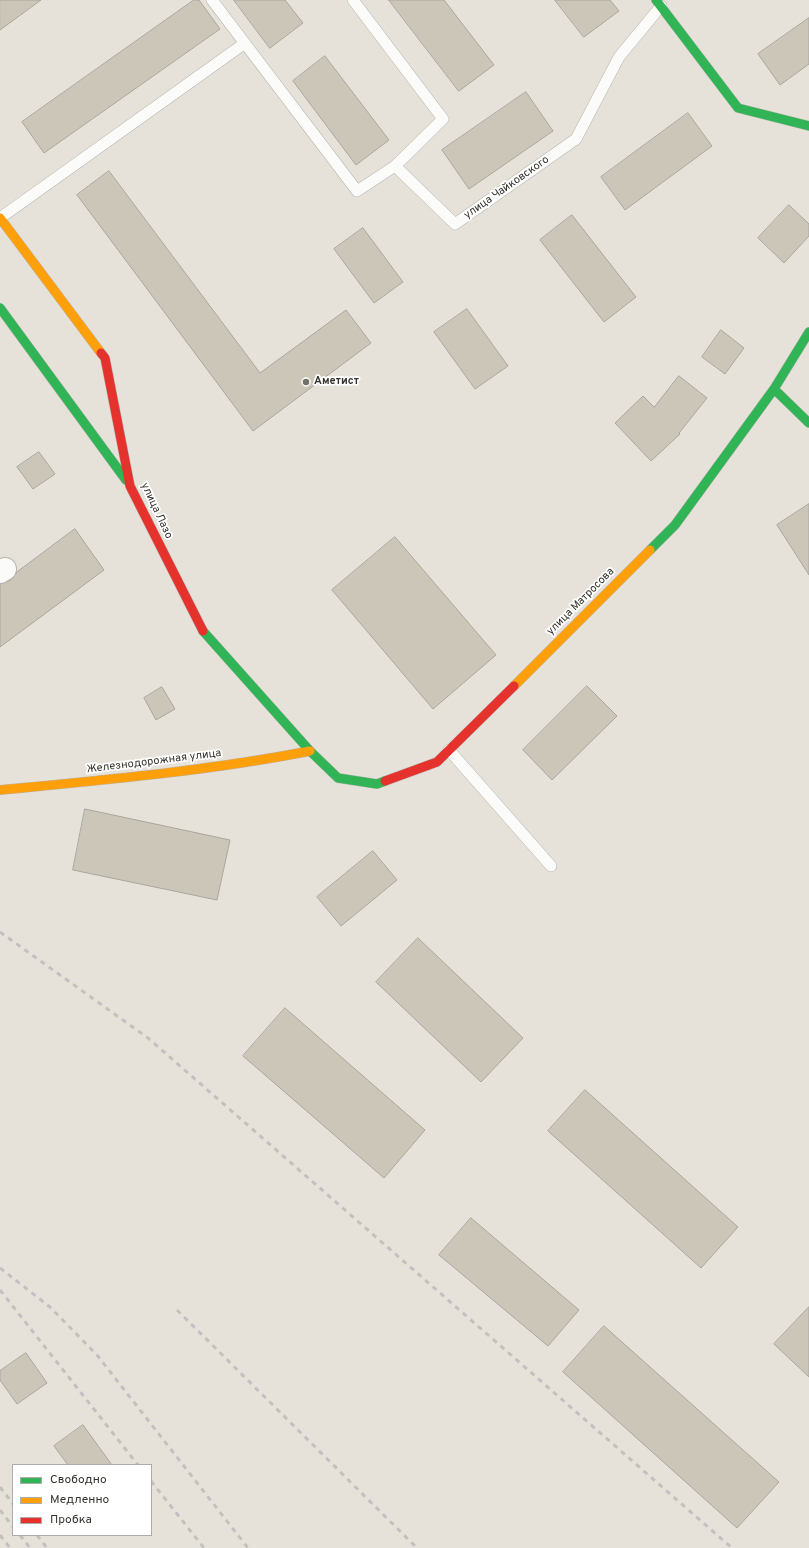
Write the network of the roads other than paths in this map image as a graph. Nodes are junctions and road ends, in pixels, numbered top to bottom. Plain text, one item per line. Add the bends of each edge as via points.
1 (212, 0) edge
2 (353, 0) edge
3 (659, 3) edge
4 (245, 43) junction
5 (809, 126) edge
6 (395, 166) junction
7 (0, 218) edge
8 (0, 308) edge
9 (809, 332) edge
10 (774, 389) junction
11 (809, 422) edge
12 (130, 486) junction
13 (449, 750) junction
14 (310, 751) junction
15 (0, 790) edge
16 (551, 866) dead end

1 - 4 lane
2 - 6 lane via 443,119
3 - 5 street, улица Чайковского via 738,108
3 - 6 lane, улица Чайковского via 619,57 576,139 455,224
4 - 6 lane via 356,191
4 - 7 lane
7 - 12 street, улица Лазо via 105,358
8 - 12 street
9 - 10 street, улица Матросова
10 - 11 street
10 - 13 street, улица Матросова via 675,525
12 - 14 street, улица Лазо via 200,628
13 - 14 street, улица Матросова via 437,762 377,784 338,778
13 - 16 lane
14 - 15 street, Железнодорожная улица via 269,760 160,775

